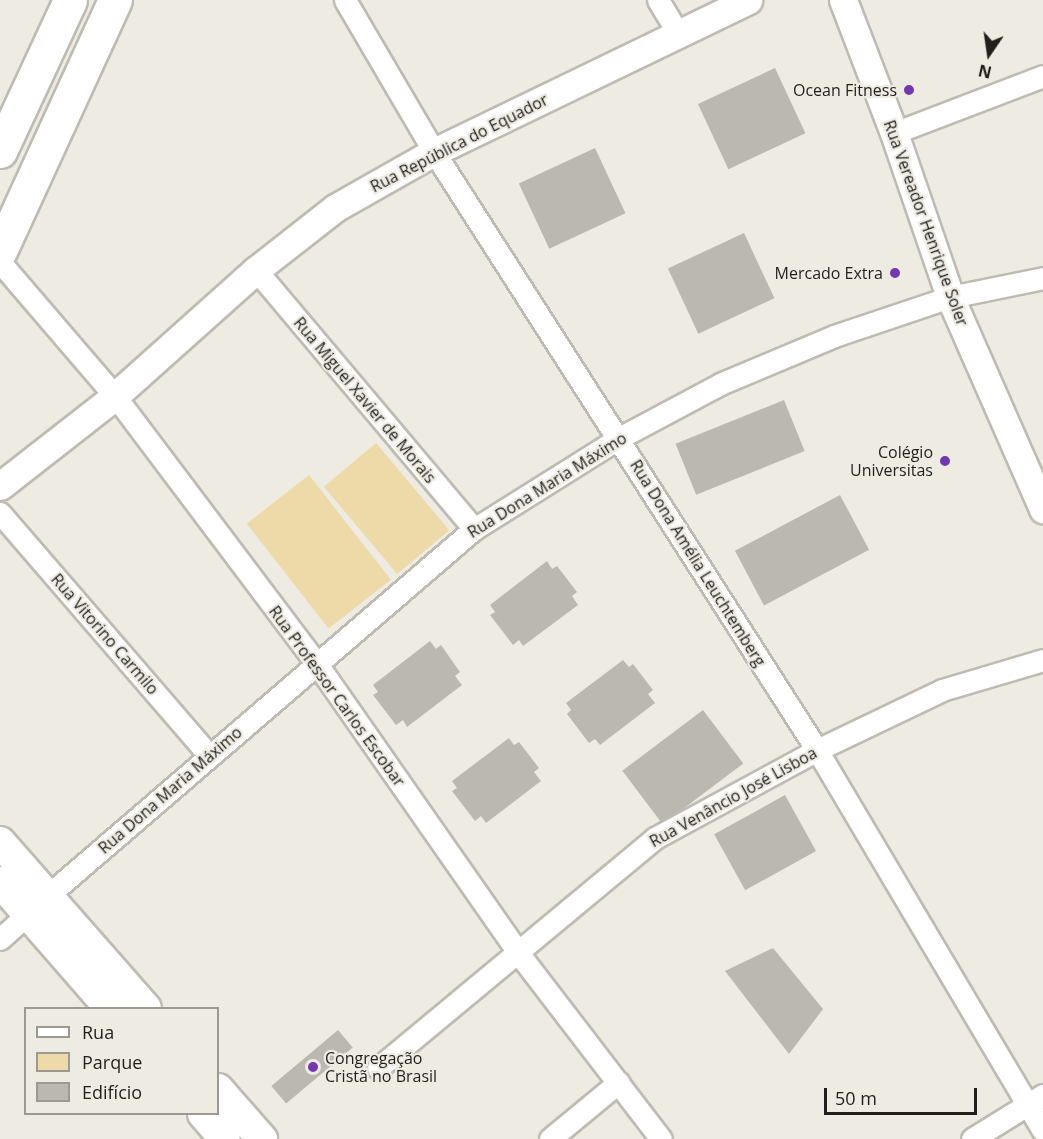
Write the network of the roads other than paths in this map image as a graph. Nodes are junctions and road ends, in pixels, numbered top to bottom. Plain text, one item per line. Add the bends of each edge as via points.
1 (69, 0) edge
2 (130, 0) edge
3 (345, 0) edge
4 (658, 0) edge
5 (748, 0) edge
6 (843, 0) edge
7 (109, 13) edge
8 (679, 35) junction
9 (1043, 76) edge
10 (894, 133) junction
11 (0, 150) edge
12 (434, 152) junction
13 (0, 251) edge
14 (0, 262) edge
15 (256, 270) junction
16 (1043, 278) edge
17 (950, 297) junction
18 (115, 396) junction
19 (619, 438) junction
20 (0, 486) edge
21 (1043, 510) edge
22 (0, 513) edge
23 (474, 529) junction
24 (1043, 660) edge
25 (317, 664) junction
26 (817, 750) junction
27 (209, 754) junction
28 (0, 842) edge
29 (0, 882) edge
30 (37, 906) junction
31 (0, 939) edge
32 (519, 954) junction
33 (109, 1007) edge
34 (145, 1007) edge
35 (378, 1068) dead end
36 (619, 1082) junction
37 (219, 1090) edge
38 (1035, 1100) edge
39 (205, 1115) edge
40 (1043, 1130) edge
41 (225, 1139) edge
42 (262, 1139) edge
43 (550, 1139) edge
44 (661, 1139) edge
45 (972, 1139) edge

1 - 11 main road
2 - 7 main road
3 - 12 street, Rua Dona Amélia Leuchtemberg
4 - 8 street
5 - 8 street, Rua República do Equador
6 - 10 street, Rua Vereador Henrique Soler
7 - 13 main road
8 - 12 street, Rua República do Equador
9 - 10 street
10 - 17 street, Rua Vereador Henrique Soler
12 - 15 street, Rua República do Equador via 335,208
12 - 19 street, Rua Dona Amélia Leuchtemberg
14 - 18 street, Rua Professor Carlos Escobar
15 - 18 street, Rua República do Equador
15 - 23 street, Rua Miguel Xavier de Morais
16 - 17 street, Rua Dona Maria Máximo
17 - 19 street, Rua Dona Maria Máximo via 834,336 720,384
17 - 21 street, Rua Vereador Henrique Soler
18 - 20 street, Rua República do Equador
18 - 25 street, Rua Professor Carlos Escobar
19 - 23 street, Rua Dona Maria Máximo
19 - 26 street, Rua Dona Amélia Leuchtemberg
22 - 27 street, Rua Vitorino Carmilo
23 - 25 street, Rua Dona Maria Máximo
24 - 26 street, Rua Venâncio José Lisboa via 942,690
25 - 27 street, Rua Dona Maria Máximo
25 - 32 street, Rua Professor Carlos Escobar
26 - 32 street, Rua Venâncio José Lisboa via 655,838
26 - 38 street, Rua Dona Amélia Leuchtemberg
27 - 30 street, Rua Dona Maria Máximo
28 - 30 main road
29 - 30 main road
30 - 31 street, Rua Dona Maria Máximo
30 - 33 main road
30 - 34 main road
32 - 35 street, Rua Venâncio José Lisboa
32 - 36 street, Rua Professor Carlos Escobar
36 - 43 street
36 - 44 street, Rua Professor Carlos Escobar
37 - 42 main road
38 - 40 street, Rua Dona Amélia Leuchtemberg
38 - 45 street
39 - 41 main road

